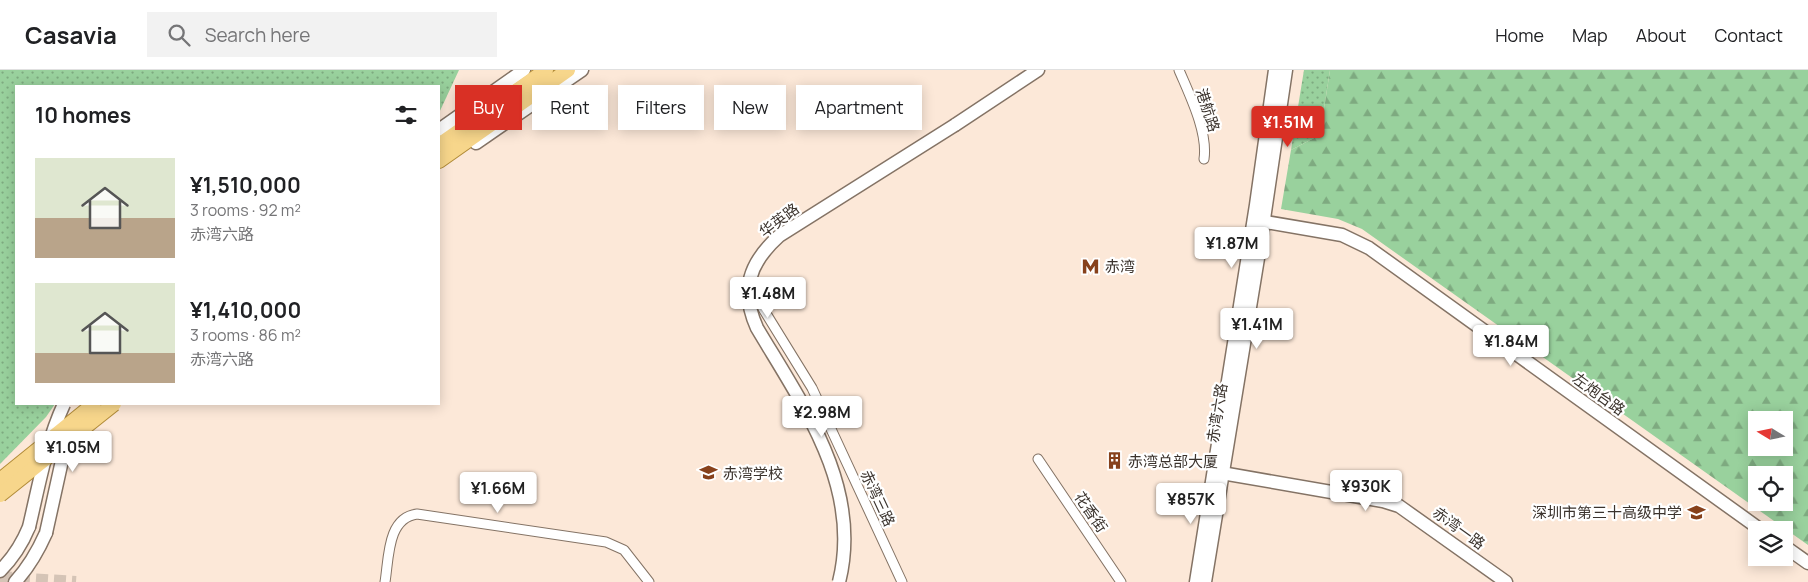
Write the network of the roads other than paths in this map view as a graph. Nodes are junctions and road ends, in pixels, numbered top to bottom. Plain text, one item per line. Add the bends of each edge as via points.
1 (524, 70) edge
2 (546, 70) edge
3 (568, 70) edge
4 (582, 70) edge
5 (1038, 70) edge
6 (1180, 70) edge
7 (1275, 70) edge
8 (1286, 70) edge
9 (440, 129) edge
10 (440, 144) edge
11 (1204, 159) dead end
12 (440, 160) edge
13 (440, 167) edge
14 (1259, 221) junction
15 (764, 294) dead end
16 (64, 405) edge
17 (86, 405) edge
18 (86, 405) edge
19 (113, 405) edge
20 (1038, 459) dead end
21 (1219, 472) junction
22 (0, 480) edge
23 (0, 495) edge
24 (1749, 521) edge
25 (1793, 553) edge
26 (1808, 564) edge
27 (0, 570) edge
28 (15, 582) edge
29 (385, 582) edge
30 (649, 582) edge
31 (839, 582) edge
32 (902, 582) edge
33 (1121, 582) edge
34 (1196, 582) edge
35 (1206, 582) edge
36 (1506, 582) edge

1 - 9 street
2 - 10 main road
3 - 12 main road
4 - 13 street
5 - 31 street, 华英路, bridge via 779,236 760,256 751,275 748,301 751,314 810,416 834,470 844,527
6 - 11 street, 港航路 via 1203,136
7 - 14 street, 赤湾六路
8 - 14 street, 赤湾六路
14 - 21 street, 赤湾六路
14 - 24 street, 左炮台路 via 1342,236 1369,248
15 - 32 street, 赤湾三路 via 762,307 812,388
16 - 27 street, bridge via 46,450 29,527 13,556
17 - 22 main road, bridge
18 - 28 street, bridge via 74,423 63,456 46,533 28,567
19 - 23 main road, bridge
20 - 33 street, 花香街
21 - 34 street, 赤湾六路
21 - 35 street, 赤湾六路
21 - 36 street, 赤湾一路 via 1399,506
25 - 26 street
29 - 30 street via 394,530 408,515 417,514 606,542 624,550

